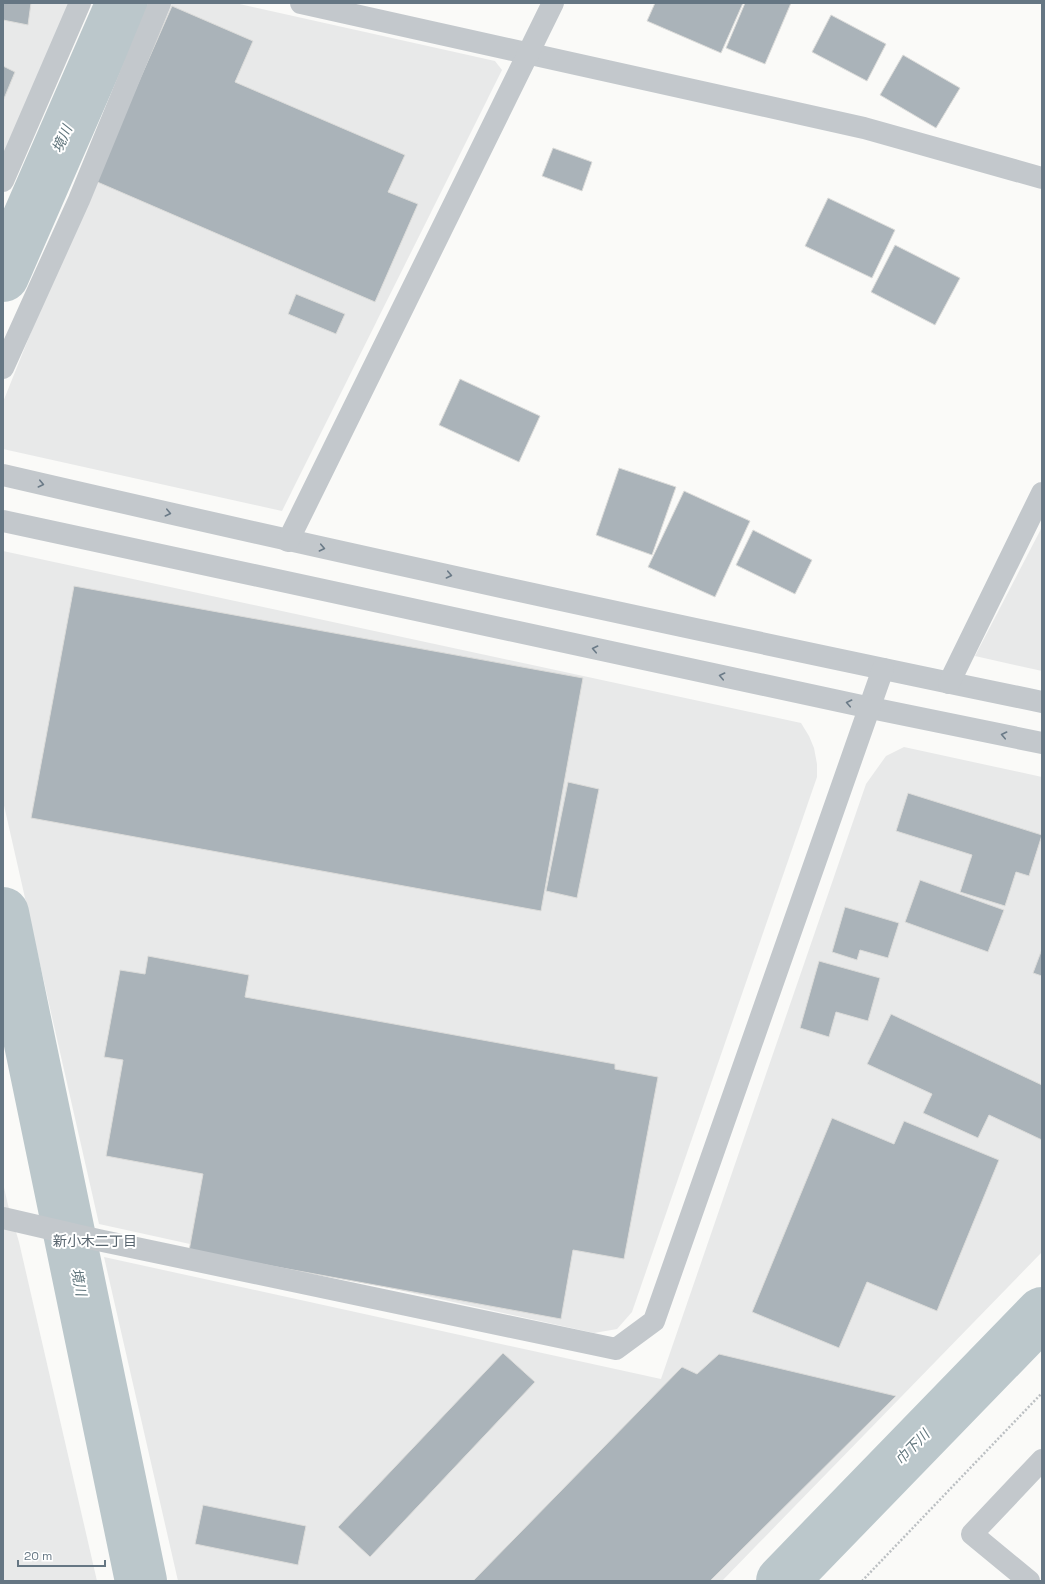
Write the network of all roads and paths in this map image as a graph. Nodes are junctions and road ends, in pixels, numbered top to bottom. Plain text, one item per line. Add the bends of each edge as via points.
1 (80, 3) edge
2 (160, 3) edge
3 (301, 3) edge
4 (553, 3) edge
5 (528, 53) junction
6 (1042, 178) edge
7 (3, 181) edge
8 (3, 368) edge
9 (3, 475) edge
10 (1042, 493) edge
11 (3, 520) edge
12 (288, 541) junction
13 (883, 669) junction
14 (949, 683) junction
15 (1042, 702) edge
16 (871, 708) junction
17 (1042, 743) edge
18 (13, 1221) edge
19 (1042, 1393) edge
20 (1042, 1460) edge
21 (862, 1581) edge
22 (1030, 1581) edge

1 - 7 street
2 - 8 street via 79,200
3 - 5 street
4 - 5 street
5 - 6 street via 864,128
5 - 12 street
9 -> 12 street
10 - 14 street
16 -> 11 street
12 -> 13 street
13 - 14 street
13 - 16 street
14 - 15 street
17 -> 16 street
16 - 18 street via 654,1321 616,1349
19 - 21 path
20 - 22 street via 972,1534

